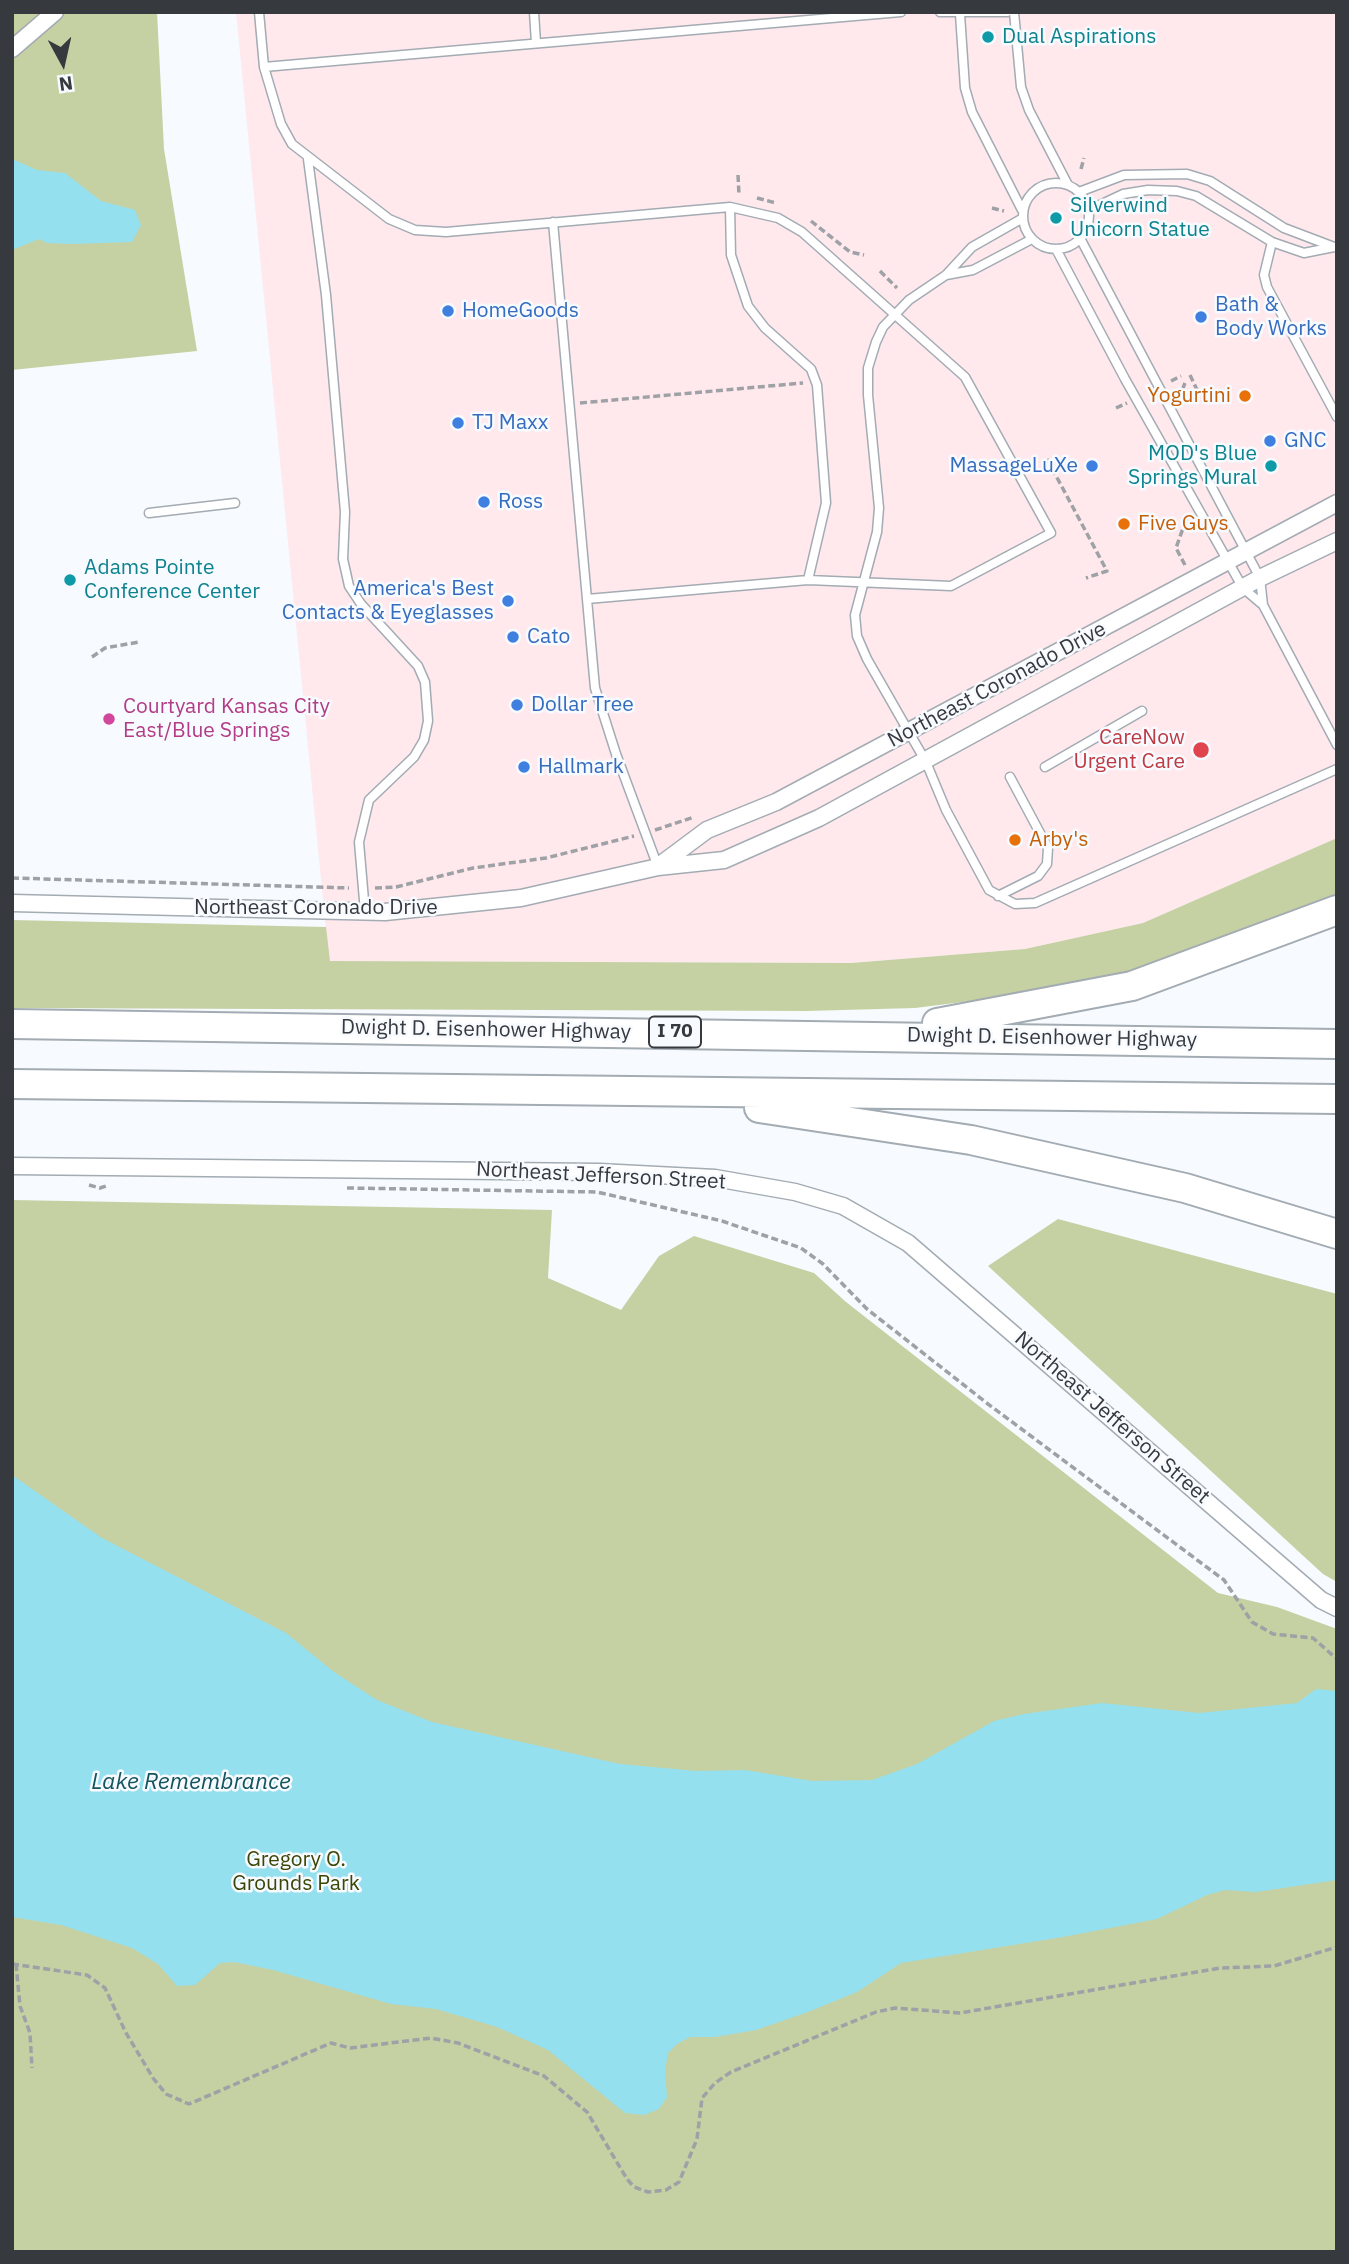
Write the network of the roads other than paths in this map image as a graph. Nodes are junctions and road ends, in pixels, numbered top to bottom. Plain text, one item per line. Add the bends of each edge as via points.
1 (55, 12) edge
2 (259, 12) edge
3 (534, 12) edge
4 (901, 12) edge
5 (940, 12) edge
6 (1007, 12) edge
7 (1014, 12) edge
8 (960, 14) junction
9 (536, 43) junction
10 (12, 49) edge
11 (264, 67) junction
12 (308, 159) junction
13 (1068, 185) junction
14 (1079, 192) junction
15 (730, 207) junction
16 (1089, 210) junction
17 (1022, 214) junction
18 (553, 222) junction
19 (1080, 238) junction
20 (1032, 239) junction
21 (1272, 242) junction
22 (1335, 247) edge
23 (1056, 249) junction
24 (947, 275) junction
25 (895, 314) junction
26 (1337, 417) edge
27 (235, 503) dead end
28 (1337, 503) edge
29 (149, 513) dead end
30 (1337, 541) edge
31 (1247, 552) junction
32 (1228, 562) junction
33 (1260, 578) junction
34 (808, 580) junction
35 (863, 582) junction
36 (1243, 588) junction
37 (587, 599) junction
38 (1263, 605) junction
39 (1142, 711) dead end
40 (909, 732) junction
41 (1337, 745) edge
42 (926, 762) junction
43 (1045, 767) dead end
44 (1337, 769) edge
45 (1010, 777) dead end
46 (658, 867) junction
47 (998, 896) junction
48 (12, 903) edge
49 (1337, 911) edge
50 (365, 912) junction
51 (12, 1024) edge
52 (877, 1035) junction
53 (1337, 1044) edge
54 (12, 1084) edge
55 (659, 1093) junction
56 (1337, 1099) edge
57 (12, 1166) edge
58 (1337, 1234) edge
59 (1337, 1608) edge

1 - 10 street
2 - 11 lane
3 - 9 lane
4 - 9 lane
5 - 8 lane
6 - 8 lane
7 - 13 lane via 1021,88
8 - 17 lane via 965,88 972,112
9 - 11 lane
11 - 12 lane via 281,124 292,144
12 - 18 lane via 390,219 415,230 446,232
12 - 50 lane via 342,471 343,559 349,586 373,620 418,666 425,682 428,721 414,757 369,800 360,828
13 - 14 lane
13 - 17 lane via 1043,185 1028,197
14 - 16 lane
14 - 22 lane via 1124,175 1187,173 1210,181 1284,228
15 - 18 lane
15 - 25 lane via 766,214 802,232
15 - 34 lane via 731,255 748,306 765,328 811,369 817,385 826,503
16 - 19 lane
16 - 21 lane via 1123,194 1177,191 1196,196
17 - 20 lane
17 - 24 lane via 972,247
18 - 37 lane
19 - 23 lane
19 - 31 lane
20 - 23 lane
20 - 24 lane via 973,271
21 - 22 lane via 1304,253
21 - 26 lane via 1264,275 1266,287
23 - 32 lane
24 - 25 lane
25 - 35 lane via 876,342 868,368 879,508
25 - 35 lane via 965,377 1051,533 951,586
27 - 29 lane
28 - 31 street, Northeast Coronado Drive
30 - 33 street, Northeast Coronado Drive
31 - 32 street, Northeast Coronado Drive
31 - 33 lane
32 - 36 lane
32 - 40 street, Northeast Coronado Drive
33 - 36 street, Northeast Coronado Drive
33 - 38 lane
34 - 35 lane
34 - 37 lane
35 - 40 lane via 855,615 857,636
36 - 38 lane
36 - 42 street, Northeast Coronado Drive
37 - 46 lane via 598,702
38 - 41 lane
39 - 43 lane
40 - 42 lane
40 - 46 street, Northeast Coronado Drive via 776,802 708,830
42 - 46 street, Northeast Coronado Drive via 819,818 724,860
42 - 47 lane via 946,810 989,890
44 - 47 lane via 1035,903 1014,904
45 - 47 lane via 1048,848 1047,864 1038,876
46 - 50 street, Northeast Coronado Drive via 521,898
48 - 50 street, Northeast Coronado Drive
49 - 52 highway via 1132,986
51 - 52 highway, Dwight D. Eisenhower Highway / I 70
52 - 53 highway, Dwight D. Eisenhower Highway / I 70
54 - 55 highway
55 - 56 highway
55 - 58 highway via 971,1140 1185,1188
57 - 59 street, Northeast Jefferson Street via 599,1172 715,1178 843,1206 908,1243 1321,1600

